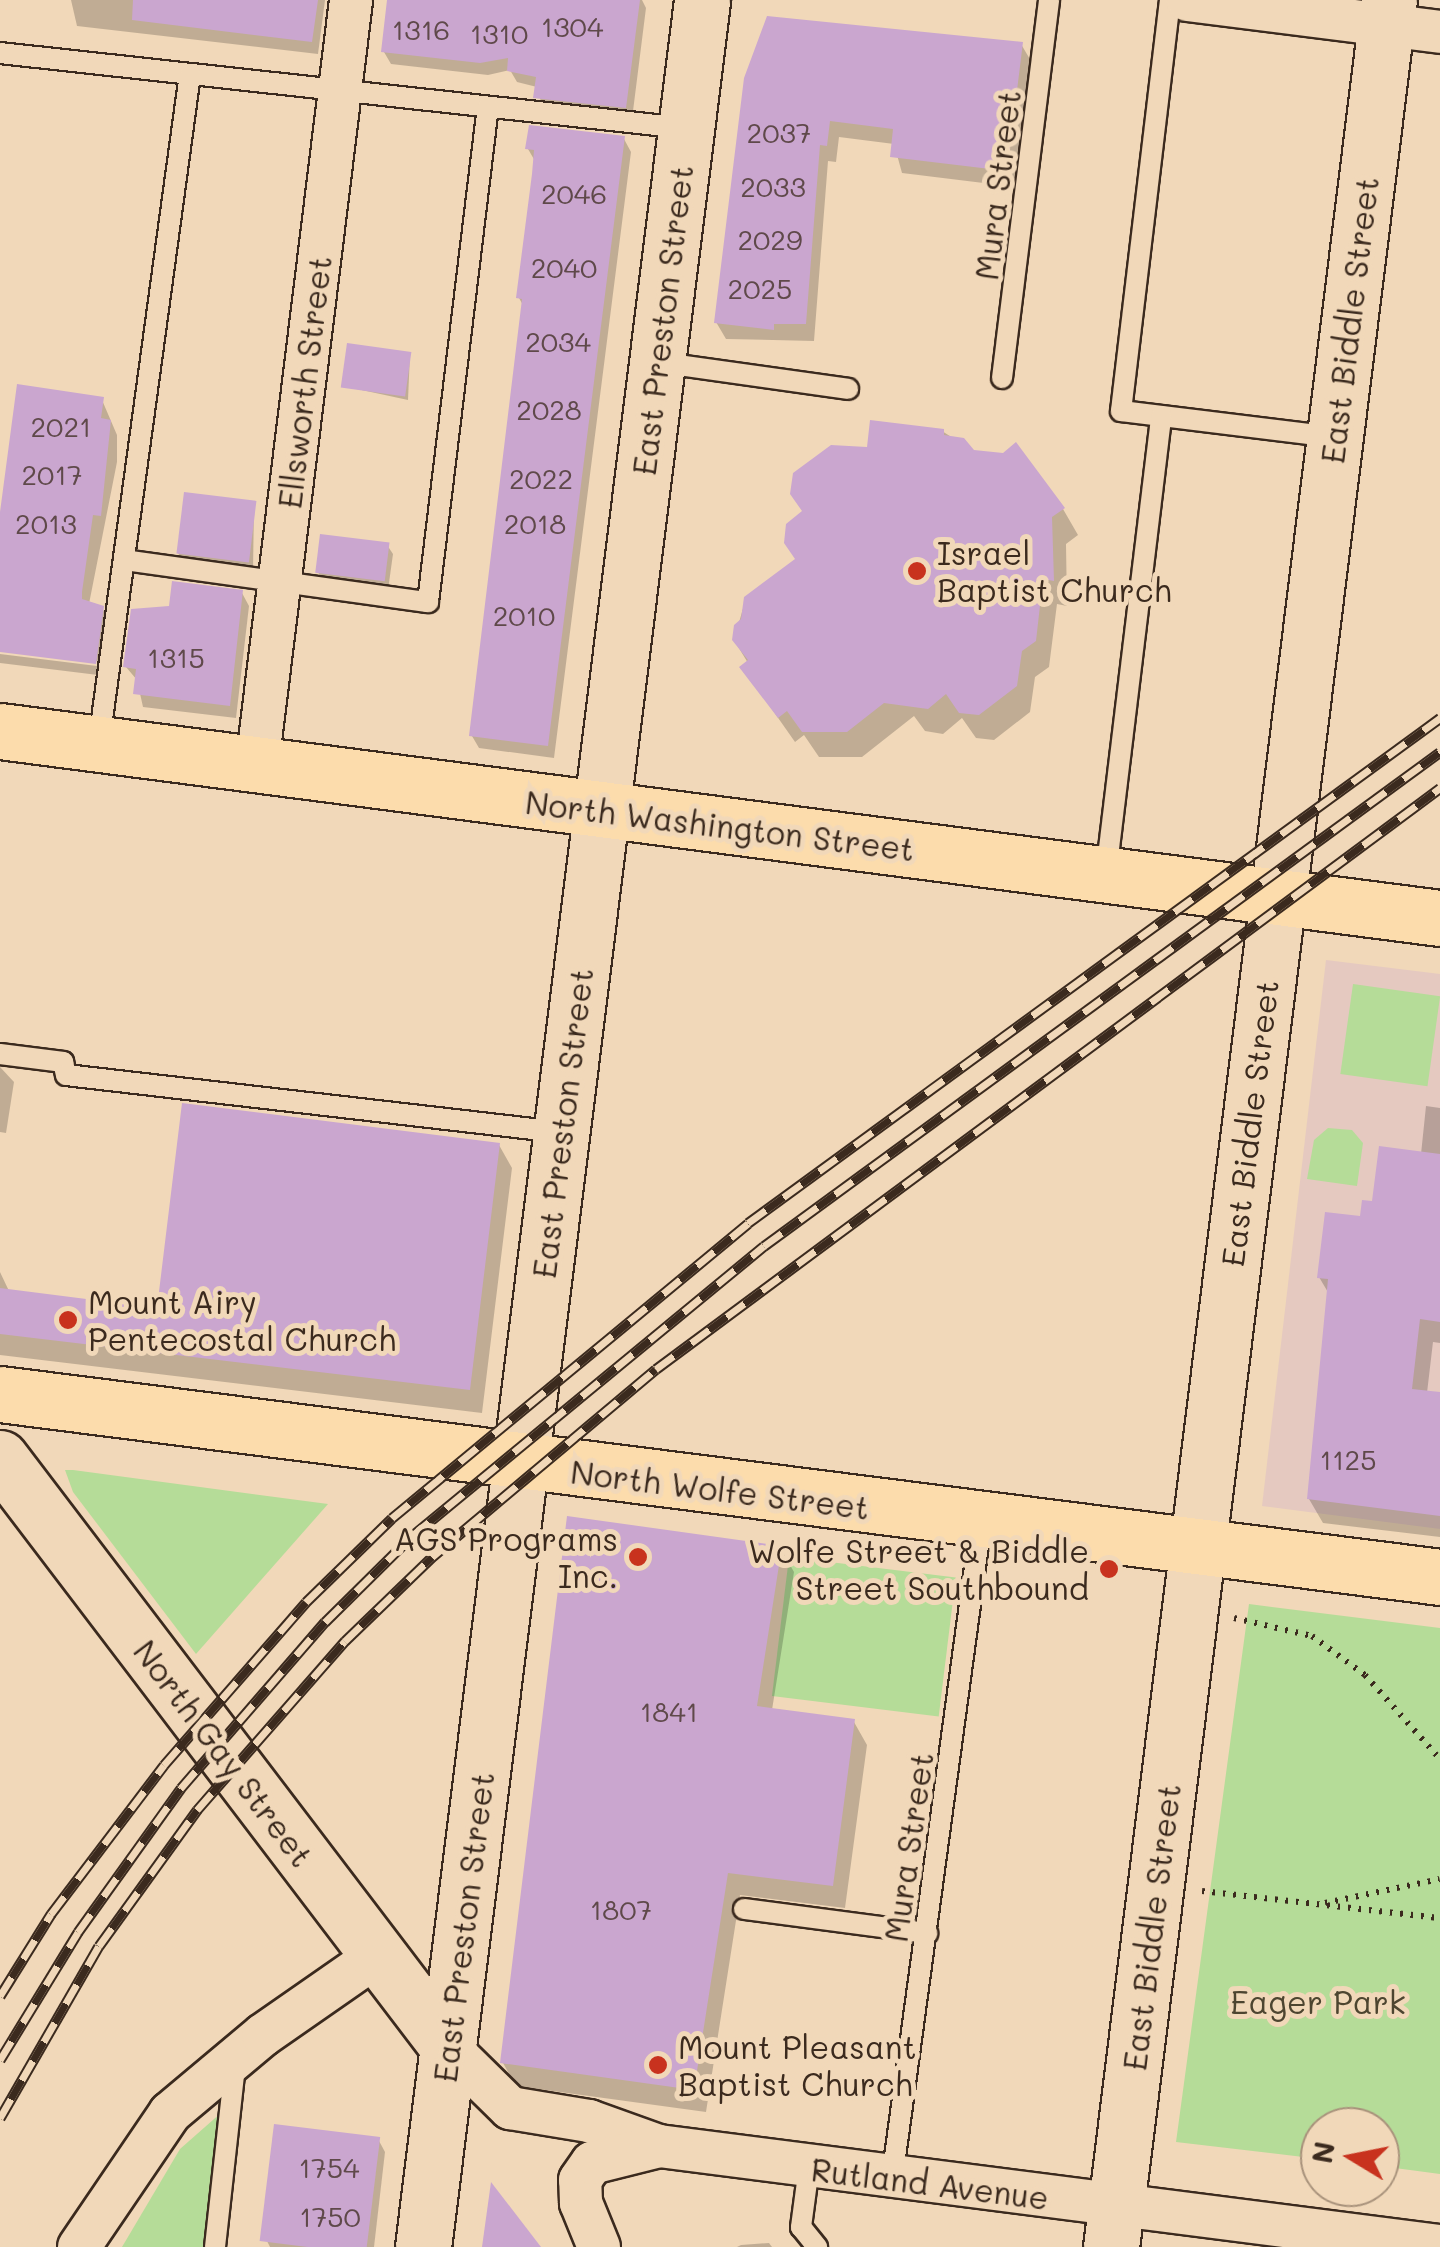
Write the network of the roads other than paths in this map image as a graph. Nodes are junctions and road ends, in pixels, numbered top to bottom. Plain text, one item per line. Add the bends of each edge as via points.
1 (351, 0) edge
2 (702, 0) edge
3 (1049, 0) edge
4 (1190, 0) edge
5 (1387, 12) edge
6 (1440, 32) edge
7 (0, 53) edge
8 (190, 74) junction
9 (339, 92) junction
10 (488, 107) junction
11 (686, 128) junction
12 (657, 362) junction
13 (1002, 378) dead end
14 (848, 388) dead end
15 (1161, 416) junction
16 (1334, 438) junction
17 (124, 560) junction
18 (279, 583) junction
19 (0, 731) edge
20 (99, 744) junction
21 (257, 765) junction
22 (602, 809) junction
23 (1106, 875) junction
24 (1278, 896) junction
25 (1440, 918) edge
26 (0, 1054) edge
27 (561, 1132) junction
28 (0, 1394) edge
29 (0, 1458) edge
30 (519, 1464) junction
31 (981, 1523) junction
32 (1198, 1546) junction
33 (1440, 1577) edge
34 (744, 1909) dead end
35 (927, 1933) junction
36 (378, 1955) junction
37 (449, 2048) junction
38 (236, 2056) junction
39 (659, 2146) junction
40 (809, 2167) junction
41 (892, 2179) junction
42 (1114, 2227) edge
43 (1335, 2240) edge
44 (1440, 2246) edge
45 (79, 2247) edge
46 (215, 2247) edge
47 (423, 2247) edge
48 (599, 2247) edge
49 (816, 2247) edge

1 - 9 street, Ellsworth Street
2 - 11 street, East Preston Street
3 - 13 lane, Mura Street
4 - 5 street
4 - 15 lane via 1121,411
5 - 6 street
5 - 16 street, East Biddle Street
7 - 8 lane
8 - 9 lane
8 - 17 lane
9 - 10 lane
9 - 18 street, Ellsworth Street
10 - 11 lane
10 - 18 lane via 428,602
11 - 12 street, East Preston Street
12 - 14 lane
12 - 22 street, East Preston Street
15 - 16 lane
15 - 23 lane
16 - 24 street, East Biddle Street
17 - 18 lane
17 - 20 lane
18 - 21 street, Ellsworth Street
19 - 20 main road, North Washington Street
20 - 21 main road, North Washington Street
21 - 22 main road, North Washington Street
22 - 23 main road, North Washington Street
22 - 27 street, East Preston Street
23 - 24 main road, North Washington Street
24 - 25 main road, North Washington Street
24 - 32 street, East Biddle Street
26 - 27 lane via 64,1062 66,1075
27 - 30 street, East Preston Street
28 - 30 main road, North Wolfe Street
29 - 36 street, North Gay Street
30 - 31 main road, North Wolfe Street
30 - 37 street, East Preston Street
31 - 32 main road, North Wolfe Street
31 - 35 lane, Mura Street
32 - 33 main road, North Wolfe Street
32 - 42 street, East Biddle Street
34 - 35 lane
35 - 41 lane, Mura Street
36 - 37 street, North Gay Street
36 - 38 street
37 - 39 street, Rutland Avenue via 510,2108 589,2120
37 - 47 street, East Preston Street
38 - 45 street via 170,2114
38 - 46 lane
39 - 40 street, Rutland Avenue
39 - 48 street via 603,2158 580,2180 581,2202
40 - 41 street, Rutland Avenue
40 - 49 lane via 802,2227
41 - 42 street, Rutland Avenue
42 - 43 street, Rutland Avenue
43 - 44 street, Rutland Avenue

